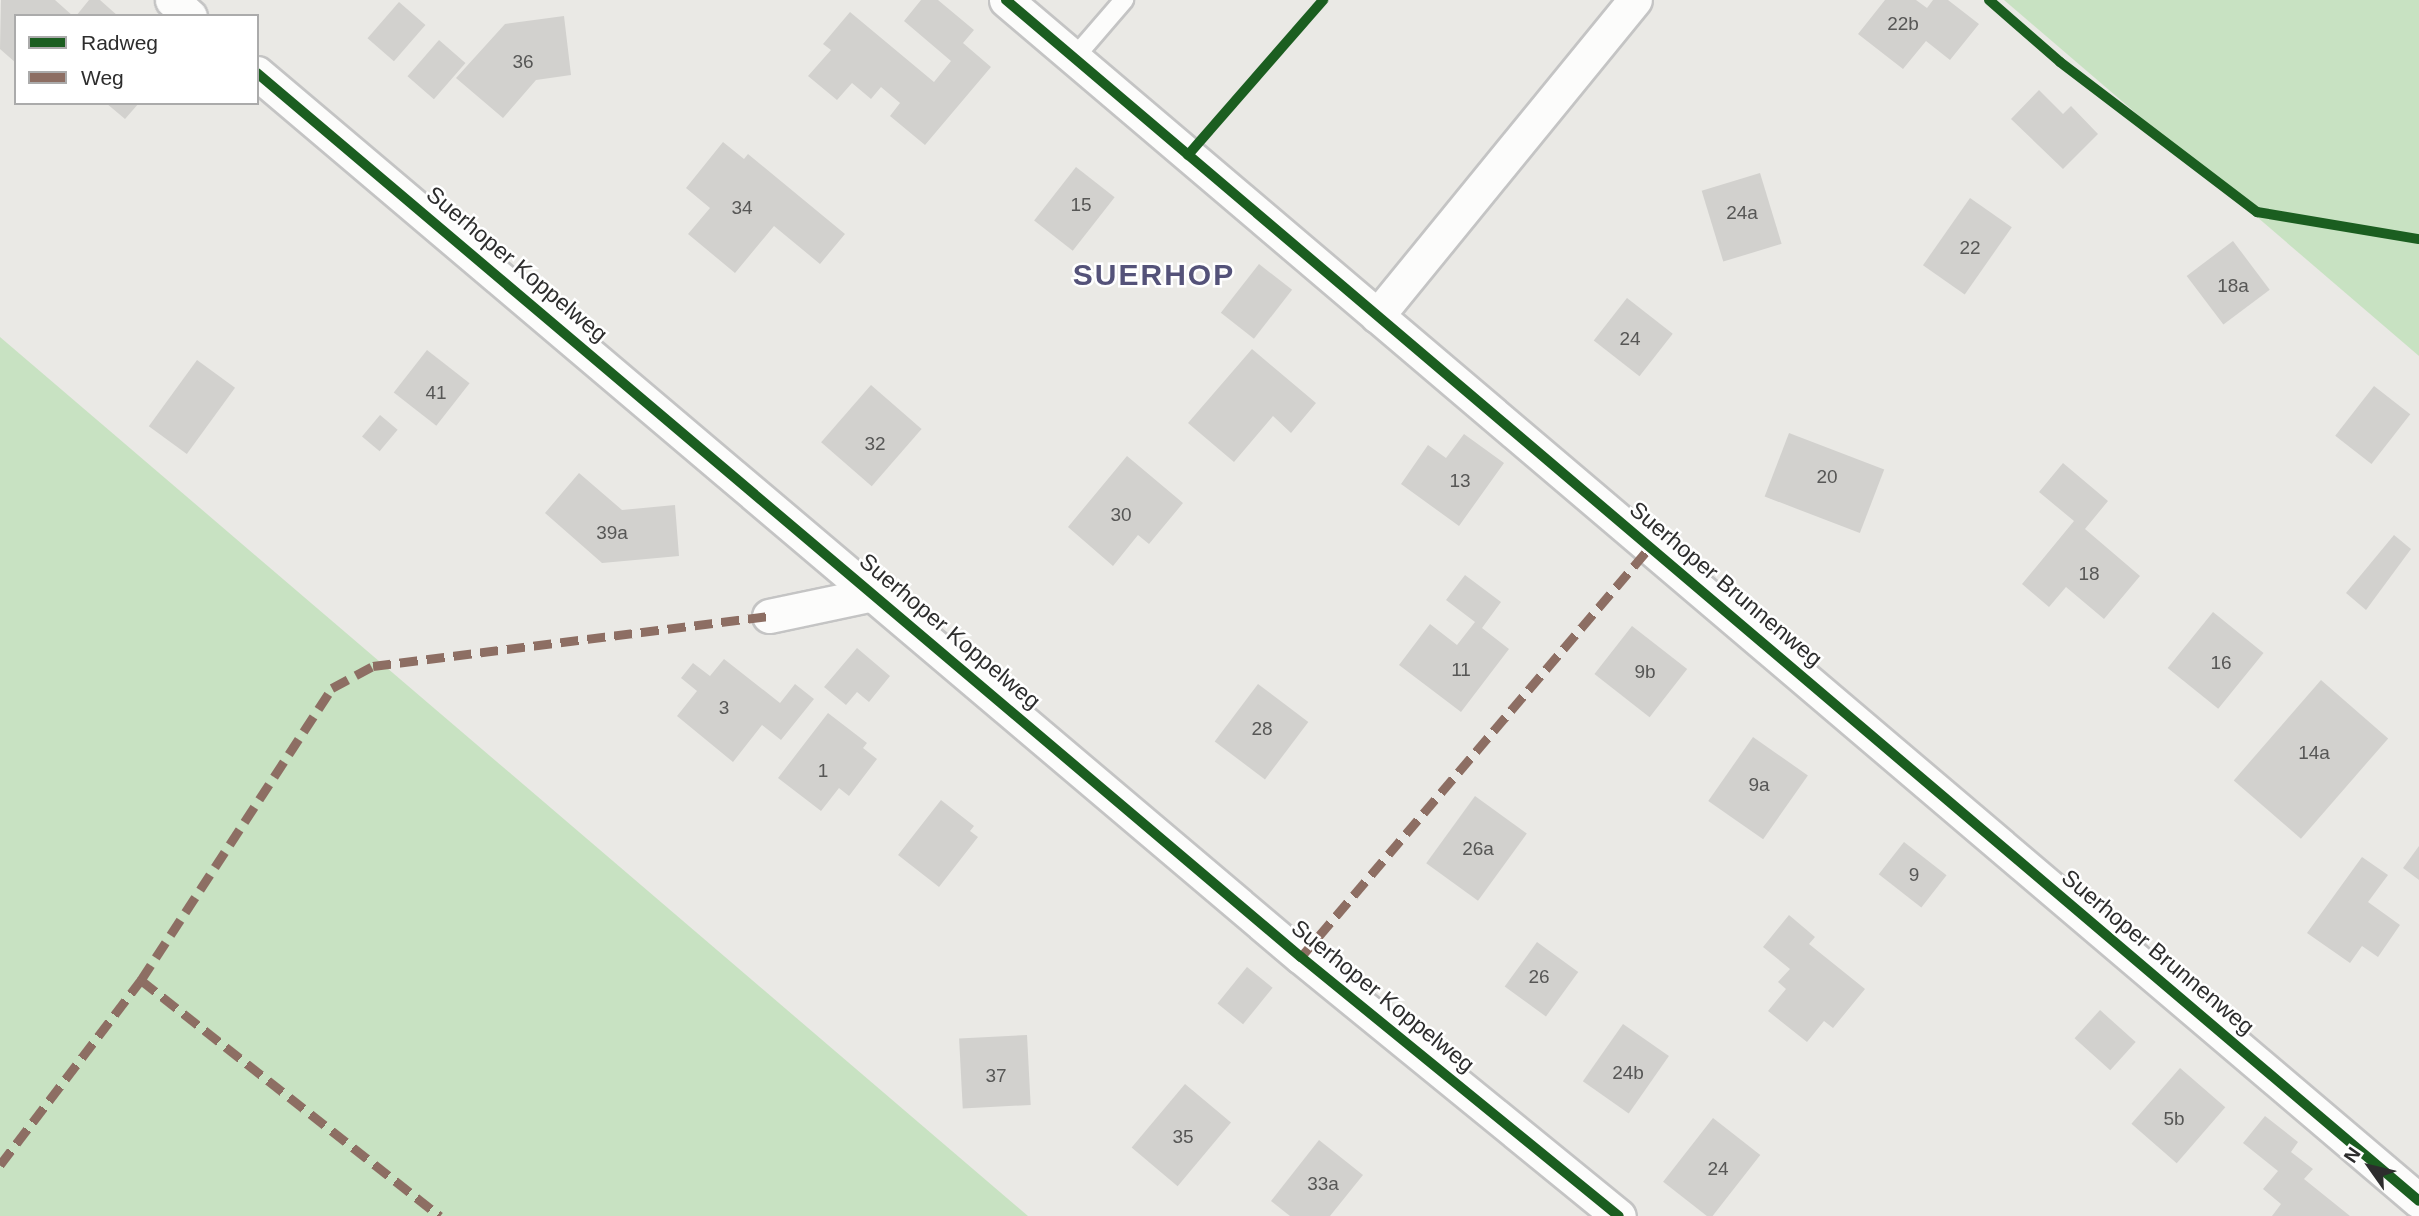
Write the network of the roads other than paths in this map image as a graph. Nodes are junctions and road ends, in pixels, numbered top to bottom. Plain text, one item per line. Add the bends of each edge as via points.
1 (172, 0) edge
2 (1006, 0) edge
3 (1124, 0) edge
4 (1635, 0) edge
5 (188, 14) edge
6 (1074, 58) junction
7 (259, 75) edge
8 (1377, 316) junction
9 (873, 594) junction
10 (769, 616) dead end
11 (2419, 1201) edge
12 (1619, 1216) edge

1 - 5 street
2 - 6 street, Suerhoper Brunnenweg
3 - 6 lane
4 - 8 street
6 - 8 street, Suerhoper Brunnenweg
7 - 9 street, Suerhoper Koppelweg
8 - 11 street, Suerhoper Brunnenweg
9 - 10 street
9 - 12 street, Suerhoper Koppelweg via 1301,957

